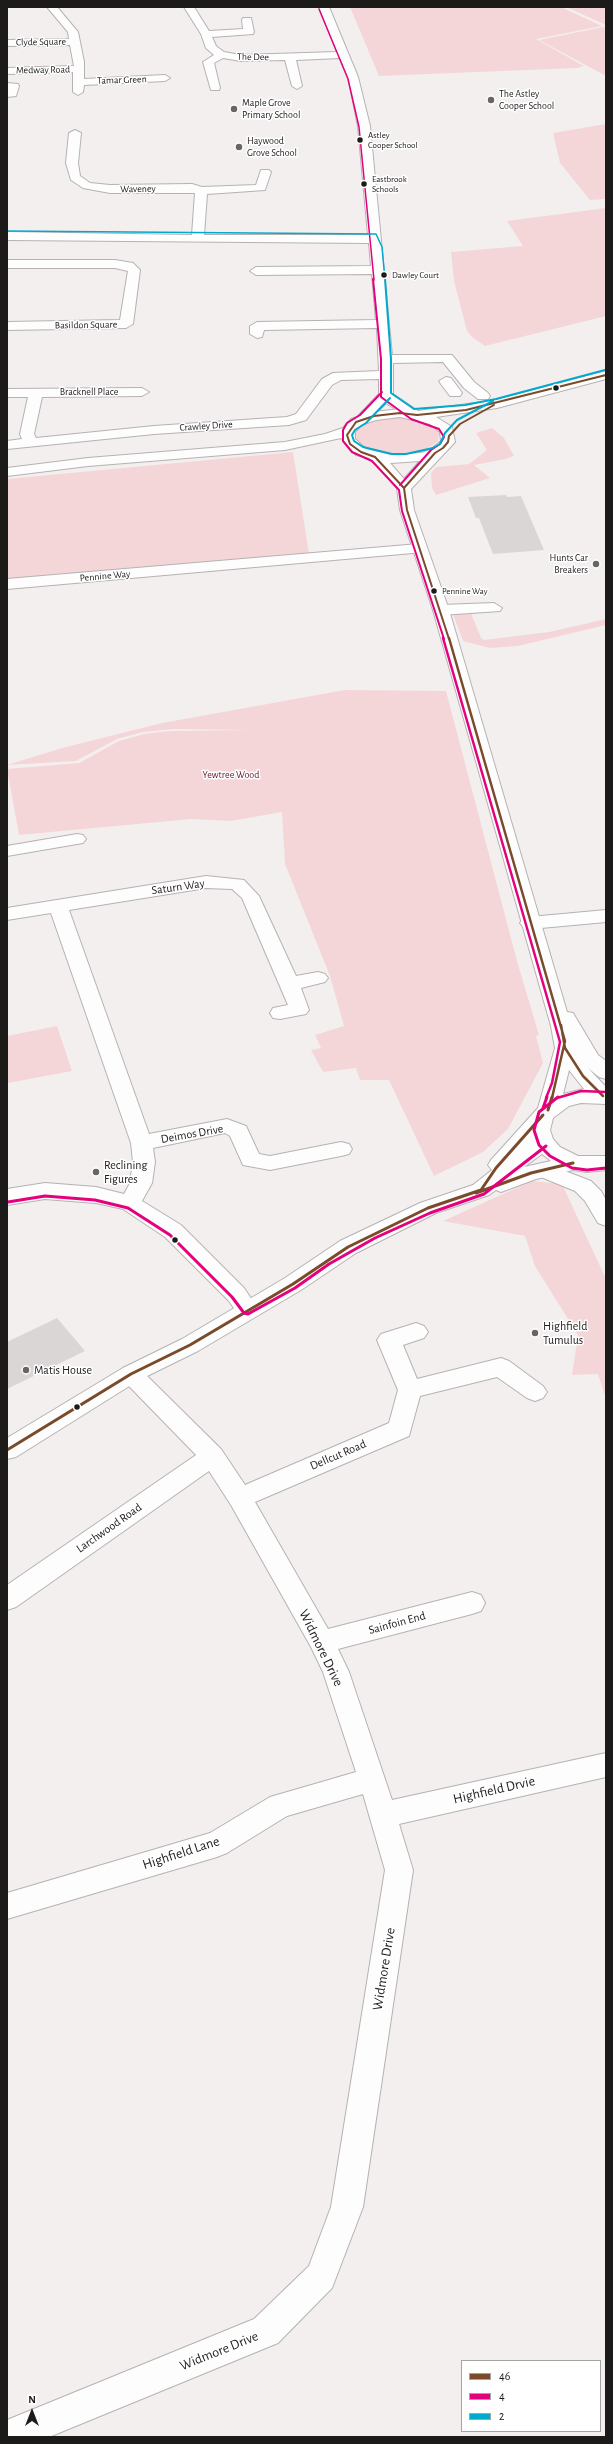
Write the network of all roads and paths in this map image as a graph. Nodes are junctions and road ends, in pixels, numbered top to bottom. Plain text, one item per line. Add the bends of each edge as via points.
1 (52, 7) edge
2 (189, 7) edge
3 (324, 7) edge
4 (247, 20) dead end
5 (206, 34) junction
6 (75, 42) junction
7 (7, 43) edge
8 (221, 55) junction
9 (344, 55) junction
10 (290, 58) junction
11 (79, 69) junction
12 (7, 71) edge
13 (165, 78) dead end
14 (7, 86) edge
15 (297, 86) dead end
16 (215, 88) dead end
17 (7, 94) edge
18 (75, 133) dead end
19 (265, 172) dead end
20 (201, 191) junction
21 (7, 236) edge
22 (59, 238) junction
23 (198, 238) junction
24 (374, 239) junction
25 (7, 264) edge
26 (56, 264) junction
27 (256, 270) dead end
28 (378, 270) junction
29 (383, 324) junction
30 (7, 326) edge
31 (257, 334) dead end
32 (386, 359) junction
33 (385, 375) junction
34 (606, 375) edge
35 (469, 385) junction
36 (450, 387) dead end
37 (142, 392) dead end
38 (7, 393) edge
39 (36, 393) junction
40 (386, 395) junction
41 (482, 396) dead end
42 (497, 404) junction
43 (415, 415) junction
44 (363, 419) junction
45 (348, 431) junction
46 (449, 436) junction
47 (30, 442) junction
48 (7, 445) edge
49 (285, 446) junction
50 (361, 452) junction
51 (435, 453) junction
52 (375, 457) junction
53 (7, 472) edge
54 (404, 488) junction
55 (419, 549) junction
56 (7, 584) edge
57 (494, 608) dead end
58 (441, 610) junction
59 (77, 839) dead end
60 (7, 851) edge
61 (58, 906) junction
62 (7, 914) edge
63 (606, 916) edge
64 (530, 922) junction
65 (546, 975) junction
66 (318, 978) dead end
67 (290, 984) junction
68 (280, 1013) dead end
69 (565, 1048) junction
70 (606, 1072) edge
71 (604, 1097) edge
72 (546, 1112) junction
73 (543, 1142) junction
74 (142, 1143) junction
75 (341, 1149) dead end
76 (606, 1163) edge
77 (577, 1164) junction
78 (544, 1170) junction
79 (481, 1190) junction
80 (606, 1193) edge
81 (7, 1197) edge
82 (130, 1203) junction
83 (606, 1218) edge
84 (247, 1309) junction
85 (416, 1332) dead end
86 (131, 1374) junction
87 (410, 1390) junction
88 (535, 1392) dead end
89 (7, 1450) edge
90 (212, 1456) junction
91 (240, 1498) junction
92 (7, 1599) edge
93 (472, 1603) dead end
94 (322, 1642) junction
95 (606, 1765) edge
96 (372, 1779) junction
97 (382, 1815) junction
98 (7, 1906) edge
99 (8, 2437) edge

1 - 6 street via 73,32
2 - 5 street, The Dee
3 - 9 street
4 - 5 street via 249,32
5 - 8 street, The Dee via 211,48
6 - 7 street, Clyde Square
6 - 11 street
8 - 10 street, The Dee via 240,58
8 - 16 street via 208,62
9 - 10 street, The Dee
9 - 24 street via 357,90 364,126 376,230
10 - 15 street
11 - 12 street, Medway Road
11 - 13 street, Tamar Green via 79,87
14 - 17 street via 14,86 12,94
18 - 20 street, Waveney via 72,163 75,178 87,186 110,189 192,188
19 - 20 street via 261,188
20 - 23 street
21 - 22 street
22 - 23 street
22 - 26 street
23 - 24 street
24 - 28 street
25 - 26 street, Basildon Square
26 - 30 street, Basildon Square via 114,264 129,266 134,270 126,324
27 - 28 street
28 - 29 street
29 - 31 street via 312,330 277,320 257,326
29 - 32 street
32 - 33 street
32 - 35 street via 447,358
33 - 40 street
33 - 47 street, Crawley Drive via 338,376 326,382 301,417 289,421
34 - 42 street
35 - 36 street
35 - 41 street
37 - 39 street, Bracknell Place
38 - 39 street, Bracknell Place
39 - 47 street via 27,434
40 - 43 street
40 - 44 street
42 - 43 street
42 - 46 street via 460,424
43 - 44 street via 387,414
43 - 46 street via 439,423
44 - 45 street
45 - 49 street via 328,438
45 - 50 street via 348,440
46 - 51 street via 448,442
47 - 48 street, Crawley Drive
49 - 50 street
49 - 53 street via 88,462
50 - 52 street
51 - 52 street via 407,459
51 - 54 street
52 - 54 street
54 - 55 street via 407,510
55 - 56 street, Pennine Way
55 - 58 street
57 - 58 street
58 - 64 street
59 - 60 street
61 - 62 street, Saturn Way
61 - 67 street, Saturn Way via 206,882 236,884 250,896
61 - 74 street
63 - 64 street
64 - 65 street
65 - 69 street
65 - 70 street via 573,1031 590,1059
66 - 67 street
67 - 68 street, Saturn Way via 299,1010
69 - 71 street via 582,1076
69 - 72 street
71 - 72 street via 592,1095 572,1098
72 - 73 street via 539,1130
72 - 79 street via 496,1168
73 - 77 street via 552,1152
73 - 79 street
74 - 75 street, Deimos Drive via 228,1126 239,1131 251,1160 270,1163
74 - 82 street via 144,1162 141,1183
76 - 77 street
77 - 78 street
77 - 80 street
78 - 79 street
78 - 83 street via 583,1186 593,1196
79 - 84 street via 429,1222 293,1284
81 - 82 street via 45,1191 96,1195
82 - 84 street via 173,1231 236,1294
84 - 86 street via 190,1345
85 - 87 street via 389,1340
86 - 89 street
86 - 90 street, Widmore Drive
87 - 88 street via 501,1367
87 - 91 street, Dellcut Road via 400,1429
90 - 91 street, Widmore Drive
90 - 92 street, Larchwood Road
91 - 94 street, Widmore Drive
93 - 94 street, Sainfoin End
94 - 96 street, Widmore Drive via 336,1672
95 - 97 street, Highfield Drvie
96 - 97 street, Widmore Drive
96 - 98 street, Highfield Lane via 280,1806 217,1844
97 - 99 street, Widmore Drive via 399,1870 347,2207 321,2278 266,2331

